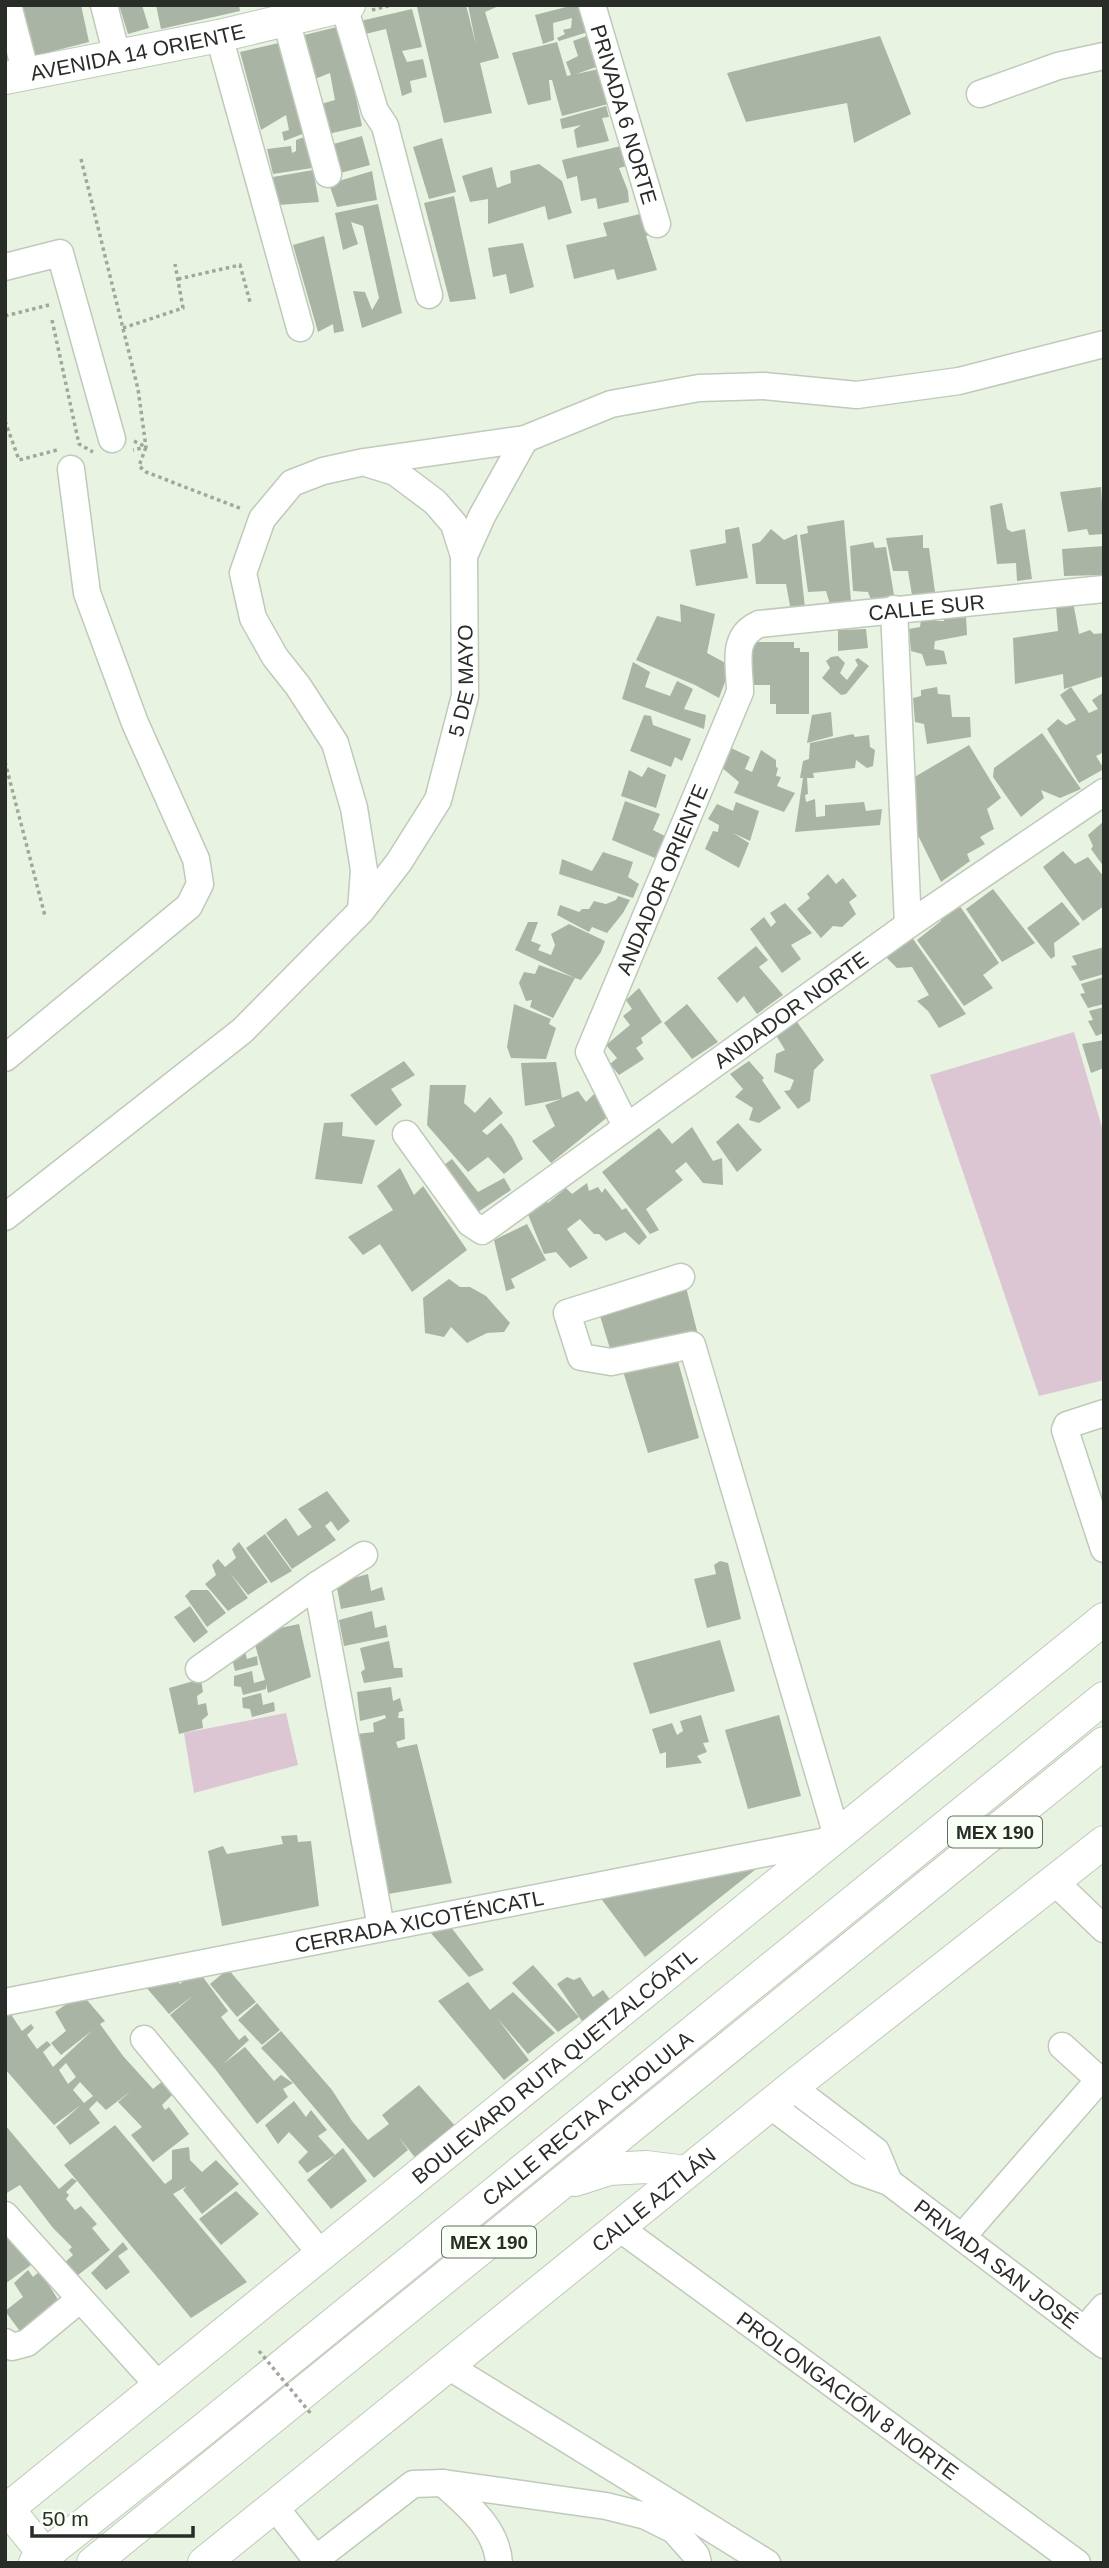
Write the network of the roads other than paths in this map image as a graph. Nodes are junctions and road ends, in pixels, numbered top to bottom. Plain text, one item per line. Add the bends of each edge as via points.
1 (8, 5) edge
2 (104, 5) edge
3 (592, 5) edge
4 (346, 6) edge
5 (286, 19) junction
6 (219, 36) junction
7 (117, 56) junction
8 (1104, 56) edge
9 (16, 76) edge
10 (980, 94) dead end
11 (328, 174) dead end
12 (657, 224) dead end
13 (5, 267) edge
14 (429, 295) dead end
15 (300, 328) dead end
16 (1104, 344) edge
17 (112, 439) road end
18 (525, 439) junction
19 (364, 462) junction
20 (71, 469) dead end
21 (464, 556) junction
22 (1104, 589) edge
23 (894, 609) junction
24 (748, 629) joint
25 (1104, 792) edge
26 (361, 911) junction
27 (908, 925) junction
28 (5, 1058) edge
29 (626, 1126) junction
30 (406, 1134) dead end
31 (5, 1216) edge
32 (681, 1277) dead end
33 (1104, 1413) edge
34 (1094, 1486) edge
35 (1104, 1549) edge
36 (364, 1555) dead end
37 (317, 1585) junction
38 (1104, 1619) edge
39 (199, 1669) dead end
40 (1104, 1698) edge
41 (1104, 1743) edge
42 (834, 1838) junction
43 (1104, 1842) edge
44 (1055, 1882) junction
45 (381, 1927) junction
46 (1104, 1929) edge
47 (5, 2002) edge
48 (144, 2039) dead end
49 (1062, 2046) dead end
50 (1101, 2082) edge
51 (781, 2096) junction
52 (686, 2172) junction
53 (560, 2185) junction
54 (5, 2215) edge
55 (618, 2227) junction
56 (962, 2237) junction
57 (322, 2255) junction
58 (79, 2300) junction
59 (1104, 2307) edge
60 (1094, 2337) edge
61 (5, 2342) edge
62 (448, 2366) junction
63 (160, 2387) junction
64 (443, 2483) junction
65 (274, 2506) junction
66 (7, 2510) edge
67 (40, 2559) edge
68 (317, 2561) edge
69 (93, 2563) edge
70 (204, 2563) edge
71 (499, 2563) edge
72 (698, 2563) edge
73 (767, 2563) edge
74 (1077, 2563) edge

1 - 9 street
2 - 7 street
3 - 12 street, PRIVADA 6 NORTE
4 - 5 main road, AVENIDA 14 ORIENTE
4 - 14 street via 374,111 385,126
5 - 6 main road, AVENIDA 14 ORIENTE
5 - 11 street
6 - 7 main road, AVENIDA 14 ORIENTE
6 - 15 street
7 - 9 main road, AVENIDA 14 ORIENTE
8 - 10 street via 1058,66
13 - 17 street via 60,253
16 - 18 street via 959,381 858,395 764,386 699,388 611,404
18 - 19 street
18 - 21 street, 5 DE MAYO
19 - 21 street via 396,472 435,502 454,524
19 - 26 street via 292,483 262,519 243,573 253,618 335,743 354,808 364,870
20 - 28 street via 87,593 135,723 196,859 200,884 189,906
21 - 26 street, 5 DE MAYO via 465,696 438,800
22 - 23 street, CALLE SUR
23 - 24 street, CALLE SUR
23 - 27 street
24 - 29 street, ANDADOR ORIENTE via 738,643 740,692 589,1052
25 - 27 street, ANDADOR NORTE
26 - 31 street, 5 DE MAYO via 242,1031
27 - 29 street, ANDADOR NORTE
29 - 30 street, ANDADOR NORTE via 482,1231 470,1223
32 - 42 street via 567,1313 581,1357 611,1362 692,1345
33 - 34 street via 1067,1425 1065,1430
34 - 35 street
36 - 37 street
37 - 39 street
37 - 45 street
38 - 42 main road, BOULEVARD RUTA QUETZALCÓATL
40 - 67 main road, CALLE RECTA A CHOLULA / MEX 190
41 - 53 main road, MEX 190
42 - 45 street, CERRADA XICOTÉNCATL
42 - 57 main road, BOULEVARD RUTA QUETZALCÓATL
43 - 44 main road, CALLE AZTLÁN
44 - 46 street
44 - 51 main road, CALLE AZTLÁN
45 - 47 street, CERRADA XICOTÉNCATL
48 - 57 street
49 - 50 street
50 - 56 street
51 - 52 main road, CALLE AZTLÁN
51 - 56 street, PRIVADA SAN JOSÉ via 858,2171 889,2182
52 - 53 main road via 609,2169
52 - 55 main road, CALLE AZTLÁN
53 - 69 main road, MEX 190
54 - 58 street
55 - 62 main road, CALLE AZTLÁN
55 - 74 street, PROLONGACIÓN 8 NORTE
56 - 60 street, PRIVADA SAN JOSÉ
57 - 63 main road, BOULEVARD RUTA QUETZALCÓATL
58 - 61 street via 27,2343 12,2347
58 - 63 street
59 - 60 street
62 - 65 main road, CALLE AZTLÁN
62 - 73 street
63 - 66 main road, BOULEVARD RUTA QUETZALCÓATL
64 - 68 street via 413,2484
64 - 71 street via 482,2520
64 - 72 street via 646,2516 674,2530
65 - 68 street
65 - 70 main road, CALLE AZTLÁN
66 - 67 main road

